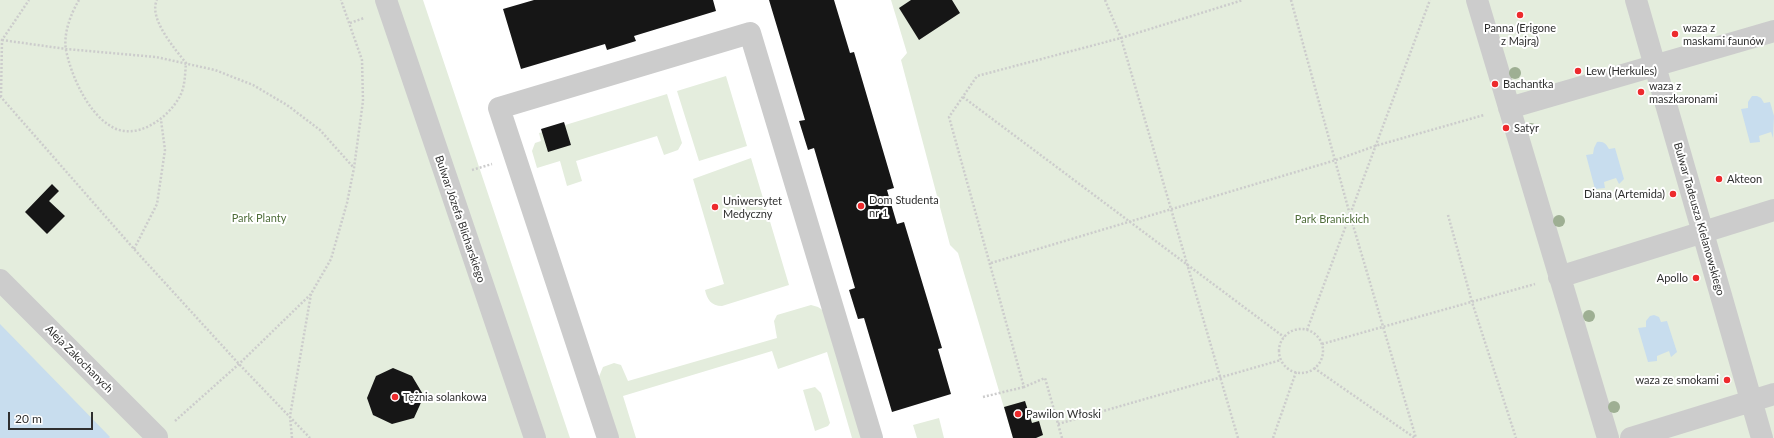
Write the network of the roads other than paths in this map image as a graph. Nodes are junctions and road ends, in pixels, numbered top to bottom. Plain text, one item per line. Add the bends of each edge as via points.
1 (386, 0) edge
2 (1476, 0) edge
3 (1636, 0) edge
4 (1774, 31) edge
5 (1655, 66) junction
6 (1509, 108) junction
7 (1774, 210) edge
8 (1703, 232) junction
9 (1559, 277) junction
10 (0, 280) edge
11 (1774, 394) edge
12 (1751, 401) junction
13 (156, 437) edge
14 (535, 438) edge
15 (608, 438) edge
16 (872, 438) edge
17 (1608, 438) edge
18 (1631, 438) edge
19 (1762, 438) edge

1 - 14 street, Bulwar Józefa Blicharskiego
2 - 6 street
3 - 5 street, Bulwar Tadeusza Kielanowskiego
4 - 5 street
5 - 6 street
5 - 8 street, Bulwar Tadeusza Kielanowskiego
6 - 9 street
7 - 8 street
8 - 9 street
8 - 12 street, Bulwar Tadeusza Kielanowskiego
9 - 17 street
10 - 13 street, Aleja Zakochanych
11 - 12 street
12 - 18 street
12 - 19 street, Bulwar Tadeusza Kielanowskiego
15 - 16 street via 499,108 750,32

